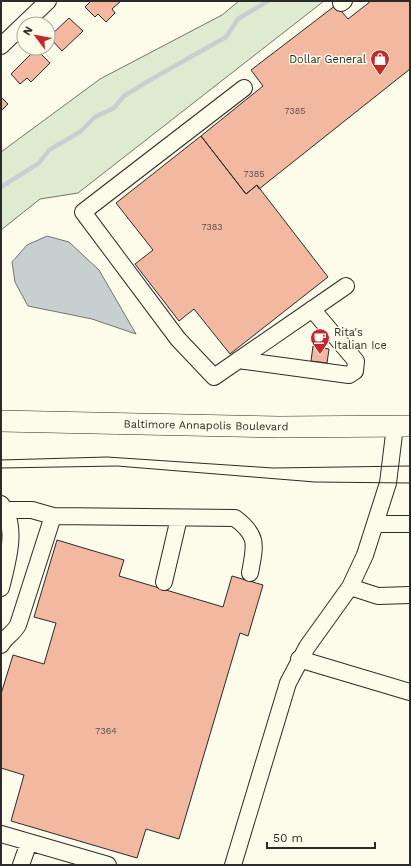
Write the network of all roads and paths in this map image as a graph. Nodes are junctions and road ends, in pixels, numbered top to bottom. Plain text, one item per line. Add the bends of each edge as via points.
1 (48, 1) edge
2 (32, 16) edge
3 (16, 32) edge
4 (1, 46) edge
5 (244, 88) dead end
6 (346, 286) dead end
7 (312, 309) junction
8 (238, 360) junction
9 (1, 421) edge
10 (403, 426) edge
11 (3, 507) edge
12 (53, 516) junction
13 (179, 518) junction
14 (376, 524) junction
15 (410, 524) edge
16 (250, 573) dead end
17 (164, 582) dead end
18 (350, 587) junction
19 (1, 588) edge
20 (410, 595) edge
21 (1, 645) edge
22 (299, 659) junction
23 (410, 692) edge
24 (1, 834) edge
25 (28, 842) junction
26 (21, 865) edge
27 (108, 865) edge
28 (233, 865) edge

1 - 2 street
3 - 4 street
5 - 8 street via 83,212 178,339 214,377
6 - 7 street
7 - 8 street
7 - 8 street via 356,361 355,371 349,375
9 - 10 main road, Baltimore Annapolis Boulevard via 279,427
10 - 14 street
11 - 12 street via 32,510
11 - 19 street via 10,527 10,539
12 - 13 street
12 - 21 street via 18,625
13 - 16 street via 234,518 247,527 255,544
13 - 17 street
14 - 15 street
14 - 18 street
18 - 20 street via 378,596
18 - 22 street
22 - 23 street
22 - 28 street via 284,696
24 - 25 street
25 - 26 street
25 - 27 street

